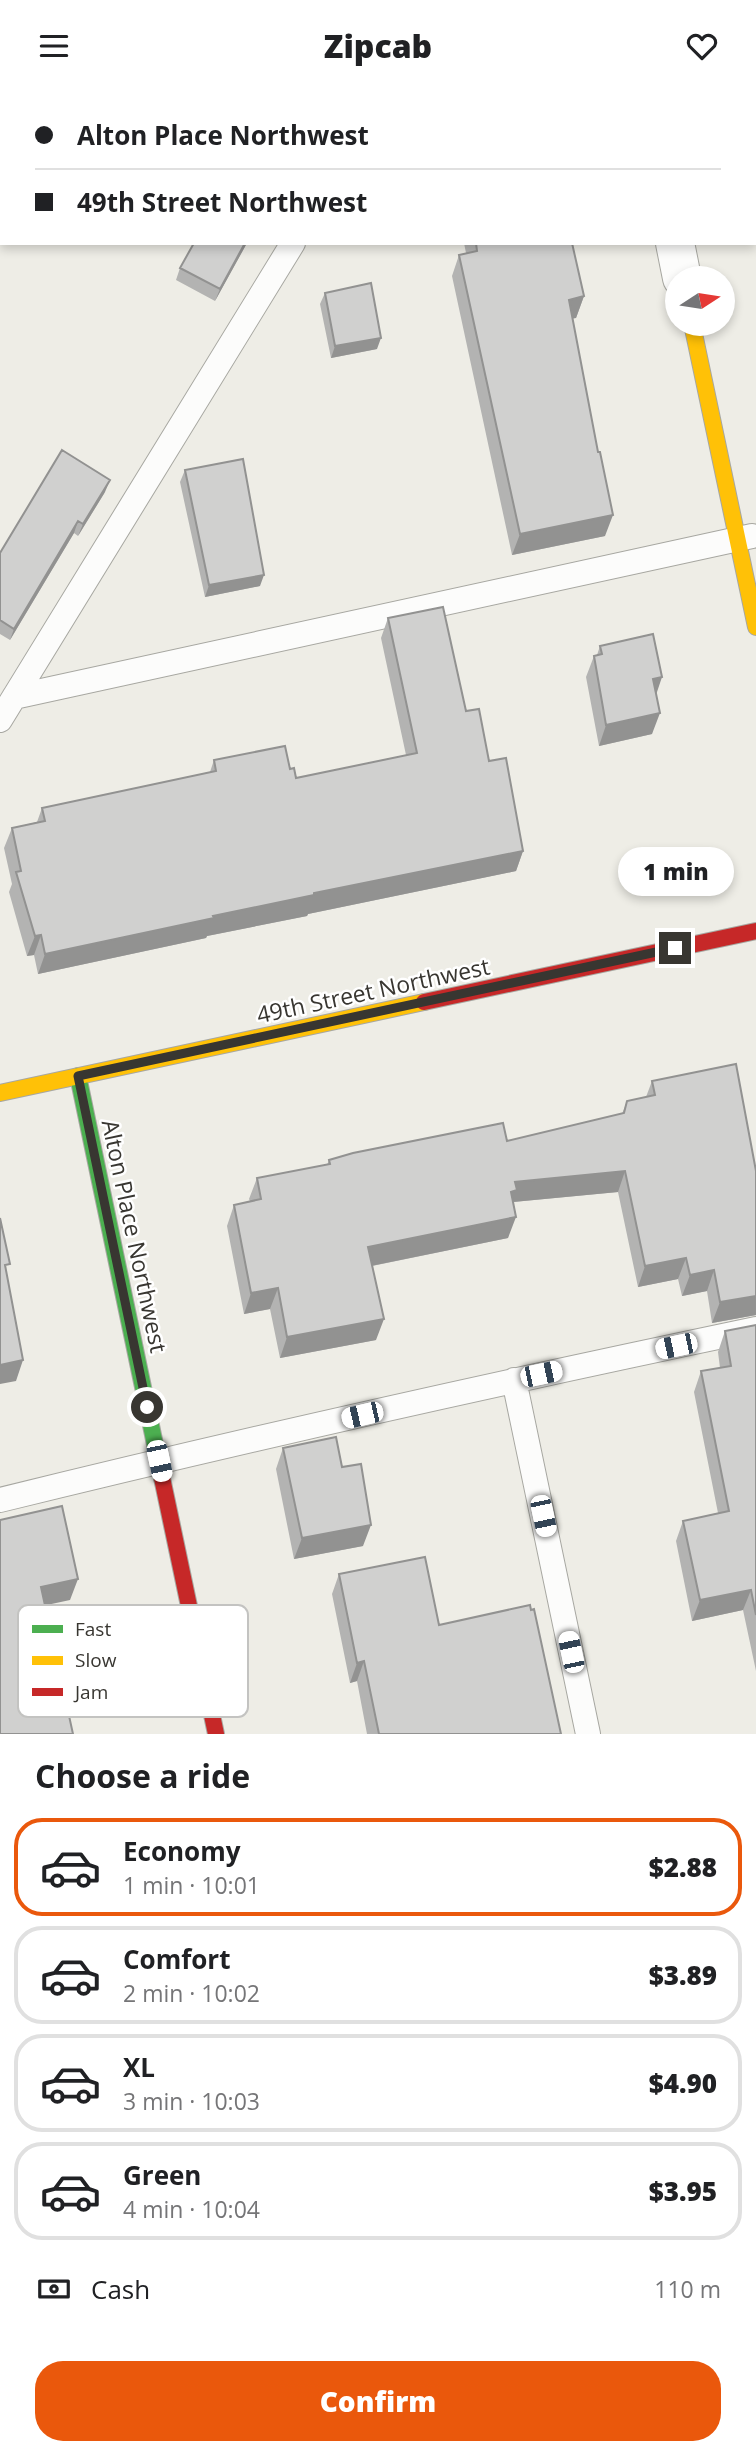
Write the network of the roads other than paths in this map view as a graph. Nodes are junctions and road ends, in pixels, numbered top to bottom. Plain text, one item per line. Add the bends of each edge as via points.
1 (292, 245) edge
2 (675, 245) edge
3 (680, 266) edge
4 (695, 336) edge
5 (747, 537) edge
6 (756, 627) edge
7 (14, 697) junction
8 (0, 720) edge
9 (756, 931) edge
10 (78, 1076) junction
11 (0, 1093) edge
12 (756, 1329) edge
13 (514, 1380) junction
14 (159, 1461) junction
15 (0, 1500) edge
16 (189, 1605) edge
17 (588, 1734) edge

1 - 7 lane
2 - 3 street
4 - 5 street
5 - 6 street
5 - 7 lane
7 - 8 lane
9 - 10 street, 49th Street Northwest
10 - 11 street, 49th Street Northwest
10 - 14 street, Alton Place Northwest
12 - 13 lane
13 - 14 lane
13 - 17 lane
14 - 15 lane
14 - 16 street, Alton Place Northwest

